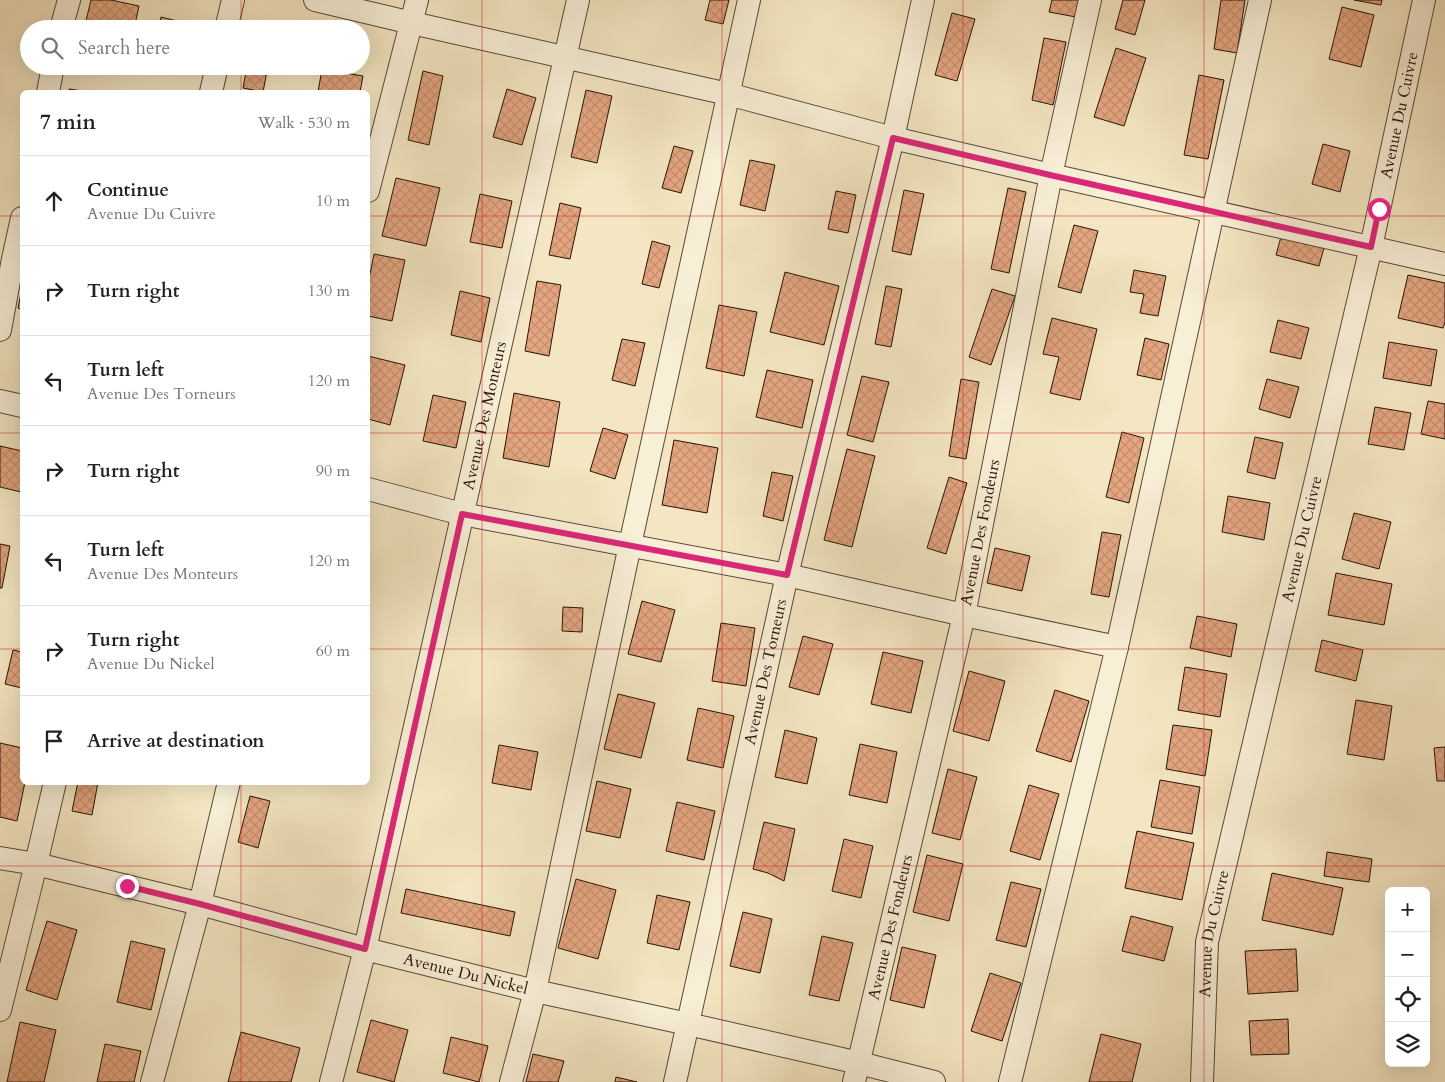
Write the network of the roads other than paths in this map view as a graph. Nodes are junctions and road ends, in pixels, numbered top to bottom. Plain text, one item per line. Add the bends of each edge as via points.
1 (69, 0) edge
2 (233, 0) edge
3 (315, 0) edge
4 (417, 0) edge
5 (578, 0) edge
6 (749, 0) edge
7 (923, 0) edge
8 (1090, 0) edge
9 (1260, 0) edge
10 (1424, 0) edge
11 (63, 20) edge
12 (228, 20) edge
13 (412, 23) junction
14 (565, 56) junction
15 (51, 75) edge
16 (215, 75) edge
17 (48, 90) edge
18 (211, 90) edge
19 (728, 94) junction
20 (893, 138) junction
21 (1050, 175) junction
22 (370, 183) edge
23 (1214, 211) junction
24 (20, 227) edge
25 (1371, 247) junction
26 (1445, 264) edge
27 (0, 330) edge
28 (0, 401) edge
29 (20, 406) edge
30 (370, 490) edge
31 (462, 514) junction
32 (630, 545) junction
33 (787, 575) junction
34 (964, 615) junction
35 (1117, 647) junction
36 (54, 785) edge
37 (228, 785) edge
38 (0, 858) edge
39 (36, 864) junction
40 (200, 904) junction
41 (365, 949) junction
42 (535, 991) junction
43 (0, 1010) edge
44 (688, 1024) junction
45 (856, 1072) edge
46 (152, 1082) edge
47 (331, 1082) edge
48 (511, 1082) edge
49 (675, 1082) edge
50 (934, 1082) edge
51 (1010, 1082) edge
52 (1202, 1082) edge

1 - 11 street
2 - 12 street
3 - 13 street
4 - 13 street
5 - 14 street, Avenue Des Monteurs
6 - 19 street
7 - 20 street, Avenue Des Torneurs
8 - 21 street, Avenue Des Fondeurs
9 - 23 street
10 - 25 street, Avenue Du Cuivre
13 - 14 street
13 - 22 street
14 - 19 street
14 - 31 street, Avenue Des Monteurs
15 - 17 street
16 - 18 street
19 - 20 street
19 - 32 street
20 - 21 street
20 - 33 street, Avenue Des Torneurs
21 - 23 street
21 - 34 street, Avenue Des Fondeurs
23 - 25 street
23 - 35 street
24 - 27 street
25 - 26 street
25 - 52 street, Avenue Du Cuivre via 1208,942
28 - 29 street
30 - 31 street
31 - 32 street
31 - 41 street, Avenue Des Monteurs
32 - 33 street
32 - 42 street
33 - 34 street
33 - 44 street, Avenue Des Torneurs
34 - 35 street
34 - 45 street, Avenue Des Fondeurs
35 - 51 street
36 - 39 street
37 - 40 street
38 - 39 street, Avenue Du Nickel
39 - 40 street, Avenue Du Nickel
39 - 43 street
40 - 41 street, Avenue Du Nickel
40 - 46 street
41 - 42 street, Avenue Du Nickel
41 - 47 street, Avenue Des Monteurs
42 - 44 street, Avenue Du Nickel
42 - 48 street
44 - 45 street, Avenue Du Nickel
44 - 49 street, Avenue Des Torneurs
45 - 50 street, Avenue Du Nickel

